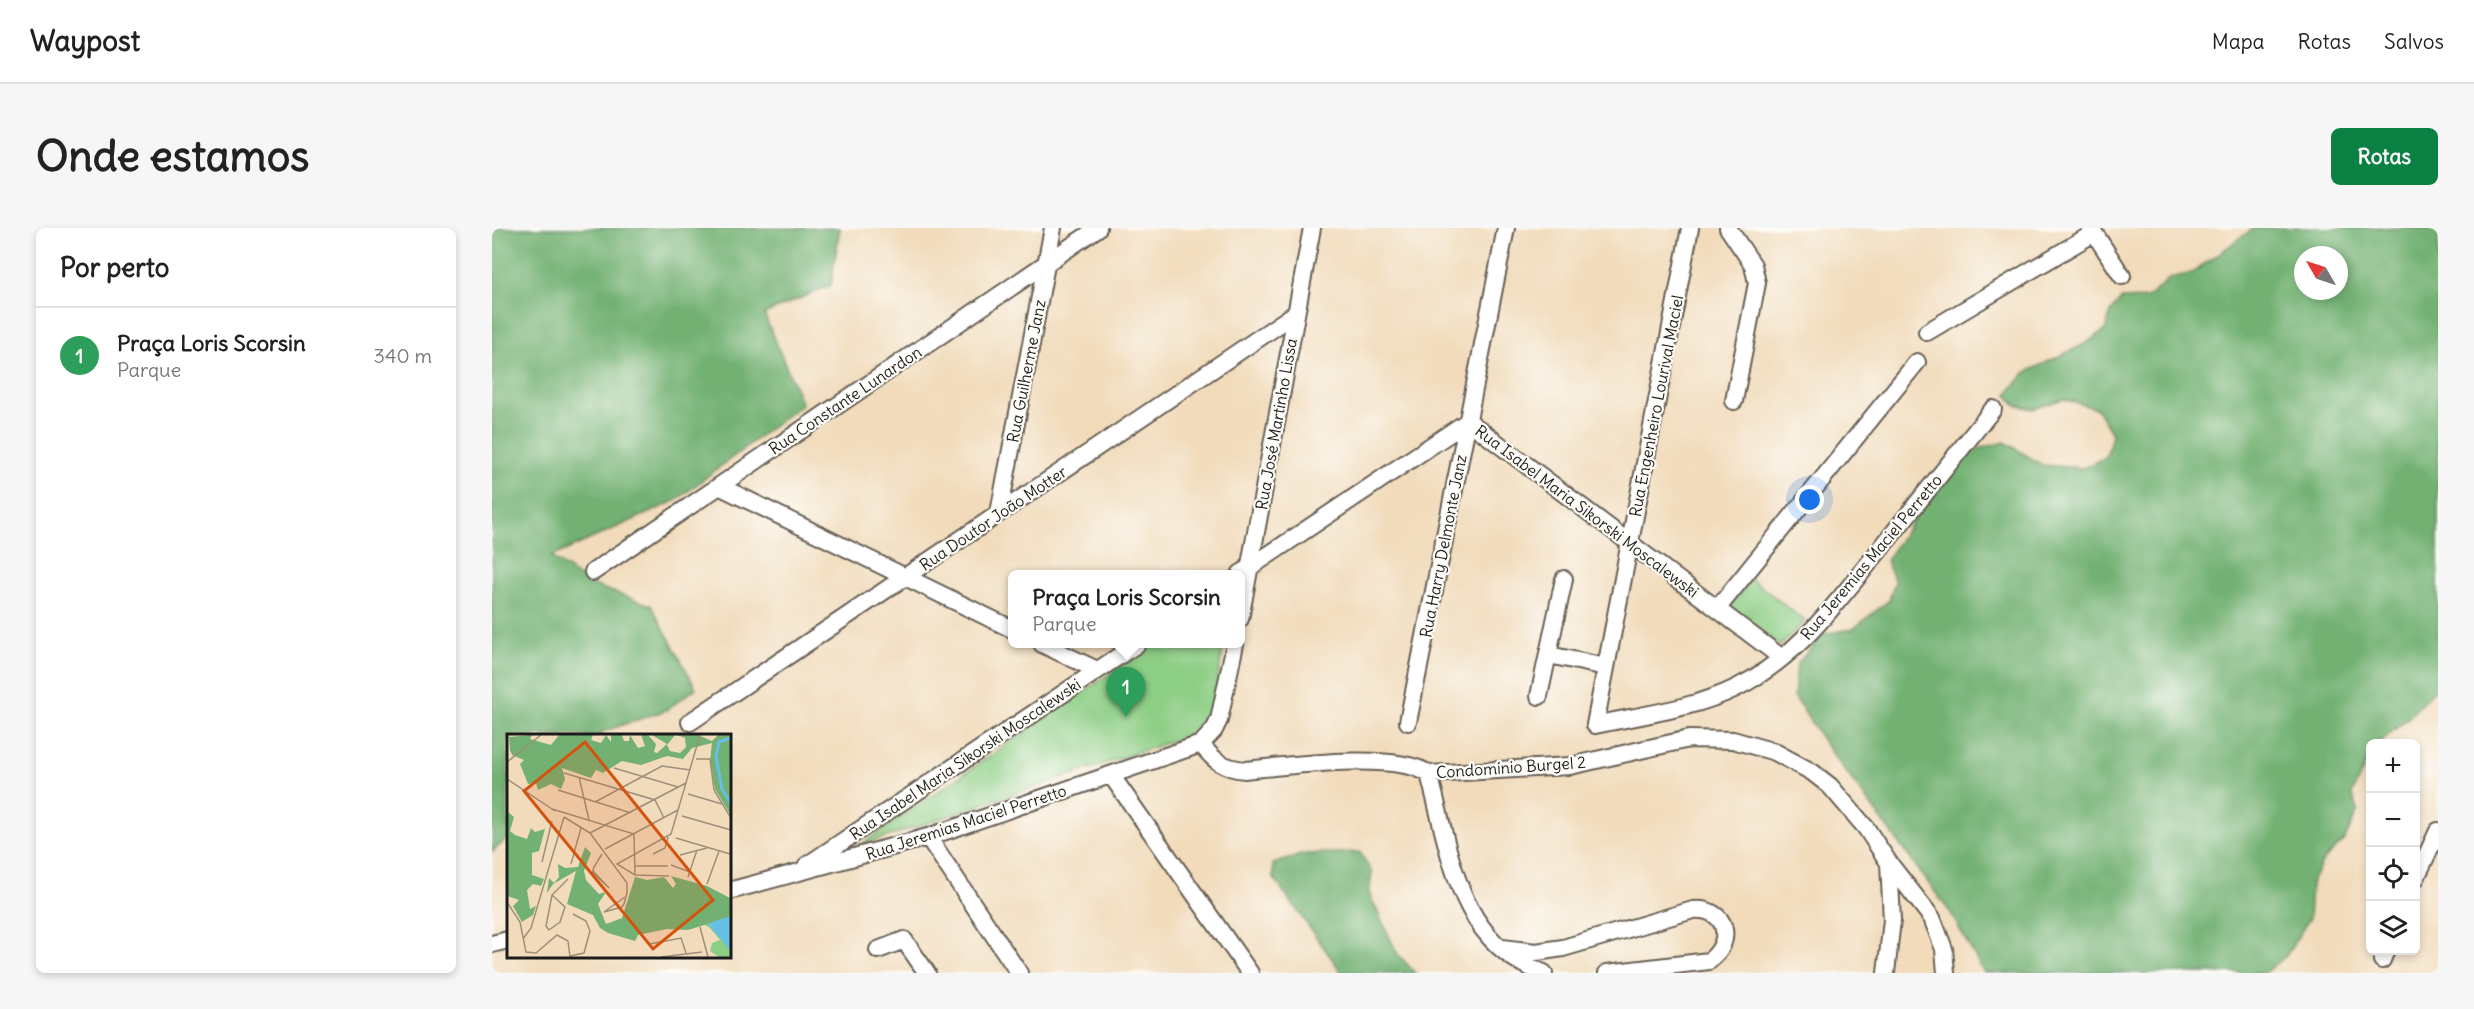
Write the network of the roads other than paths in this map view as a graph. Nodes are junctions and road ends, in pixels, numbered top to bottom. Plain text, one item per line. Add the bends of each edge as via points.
1 (1053, 228) edge
2 (1098, 228) edge
3 (1312, 228) edge
4 (1506, 228) edge
5 (1690, 228) edge
6 (1728, 228) edge
7 (2092, 231) edge
8 (1047, 263) junction
9 (2122, 276) dead end
10 (1296, 313) junction
11 (1928, 332) dead end
12 (1917, 362) dead end
13 (1734, 401) dead end
14 (1994, 409) dead end
15 (1468, 421) junction
16 (719, 486) junction
17 (999, 513) junction
18 (1630, 544) junction
19 (1245, 571) edge
20 (593, 572) dead end
21 (906, 577) junction
22 (1564, 579) dead end
23 (1717, 609) junction
24 (1008, 627) edge
25 (1050, 648) edge
26 (1131, 648) edge
27 (1234, 648) edge
28 (1549, 655) junction
29 (1782, 658) junction
30 (1606, 667) junction
31 (1097, 670) junction
32 (1539, 696) dead end
33 (690, 722) dead end
34 (1408, 722) dead end
35 (1595, 725) joint
36 (1201, 744) junction
37 (1429, 774) junction
38 (1111, 775) junction
39 (2438, 831) edge
40 (928, 837) junction
41 (1889, 862) junction
42 (2420, 868) edge
43 (793, 875) junction
44 (730, 891) edge
45 (507, 940) edge
46 (492, 944) edge
47 (1502, 948) junction
48 (878, 950) dead end
49 (927, 973) edge
50 (1019, 973) edge
51 (1250, 973) edge
52 (1544, 973) edge
53 (1607, 973) edge
54 (1886, 973) edge
55 (1946, 973) edge

1 - 8 street, Rua Guilherme Janz
2 - 8 street, Rua Constante Lunardon
3 - 10 street, Rua José Martinho Lissa
4 - 15 street, Rua Harry Delmonte Janz
5 - 18 street, Rua Engenheiro Lourival Maciel
6 - 13 street via 1753,265 1756,283
7 - 9 street
7 - 11 street
8 - 16 street, Rua Constante Lunardon
8 - 17 street, Rua Guilherme Janz
10 - 17 street, Rua Doutor João Motter
10 - 19 street, Rua José Martinho Lissa
12 - 23 street
14 - 29 street, Rua Jeremias Maciel Perretto via 1817,626
15 - 18 street, Rua Isabel Maria Sikorski Moscalewski
15 - 19 street, Rua Isabel Maria Sikorski Moscalewski
15 - 34 street, Rua Harry Delmonte Janz
16 - 20 street, Rua Constante Lunardon
16 - 21 street
17 - 21 street, Rua Doutor João Motter
18 - 23 street, Rua Isabel Maria Sikorski Moscalewski
18 - 30 street, Rua Engenheiro Lourival Maciel
21 - 24 street
21 - 33 street, Rua Doutor João Motter
22 - 28 street
23 - 29 street, Rua Isabel Maria Sikorski Moscalewski
25 - 31 street
26 - 31 street, Rua Isabel Maria Sikorski Moscalewski
27 - 36 street via 1219,720
28 - 30 street
28 - 32 street
29 - 35 street, Rua Jeremias Maciel Perretto via 1735,688 1708,698
30 - 35 street, Rua Engenheiro Lourival Maciel
31 - 43 street, Rua Isabel Maria Sikorski Moscalewski
36 - 37 street, Condomínio Burgel 2 via 1218,764 1230,769 1340,761 1413,765
36 - 38 street, Rua Jeremias Maciel Perretto
37 - 41 street, Condomínio Burgel 2 via 1570,766 1689,739 1733,740 1775,752 1812,772 1850,808
37 - 47 street via 1464,897 1481,929
38 - 40 street, Rua Jeremias Maciel Perretto
38 - 51 street
39 - 42 street
40 - 43 street, Rua Jeremias Maciel Perretto
40 - 50 street
41 - 54 street via 1892,920
41 - 55 street, Condomínio Burgel 2 via 1932,918 1944,949
43 - 44 street, Rua Jeremias Maciel Perretto
45 - 46 street
47 - 52 street via 1518,962
47 - 53 street via 1536,952 1563,948 1693,910 1702,909 1721,921 1724,945 1709,961
48 - 49 street via 904,940

